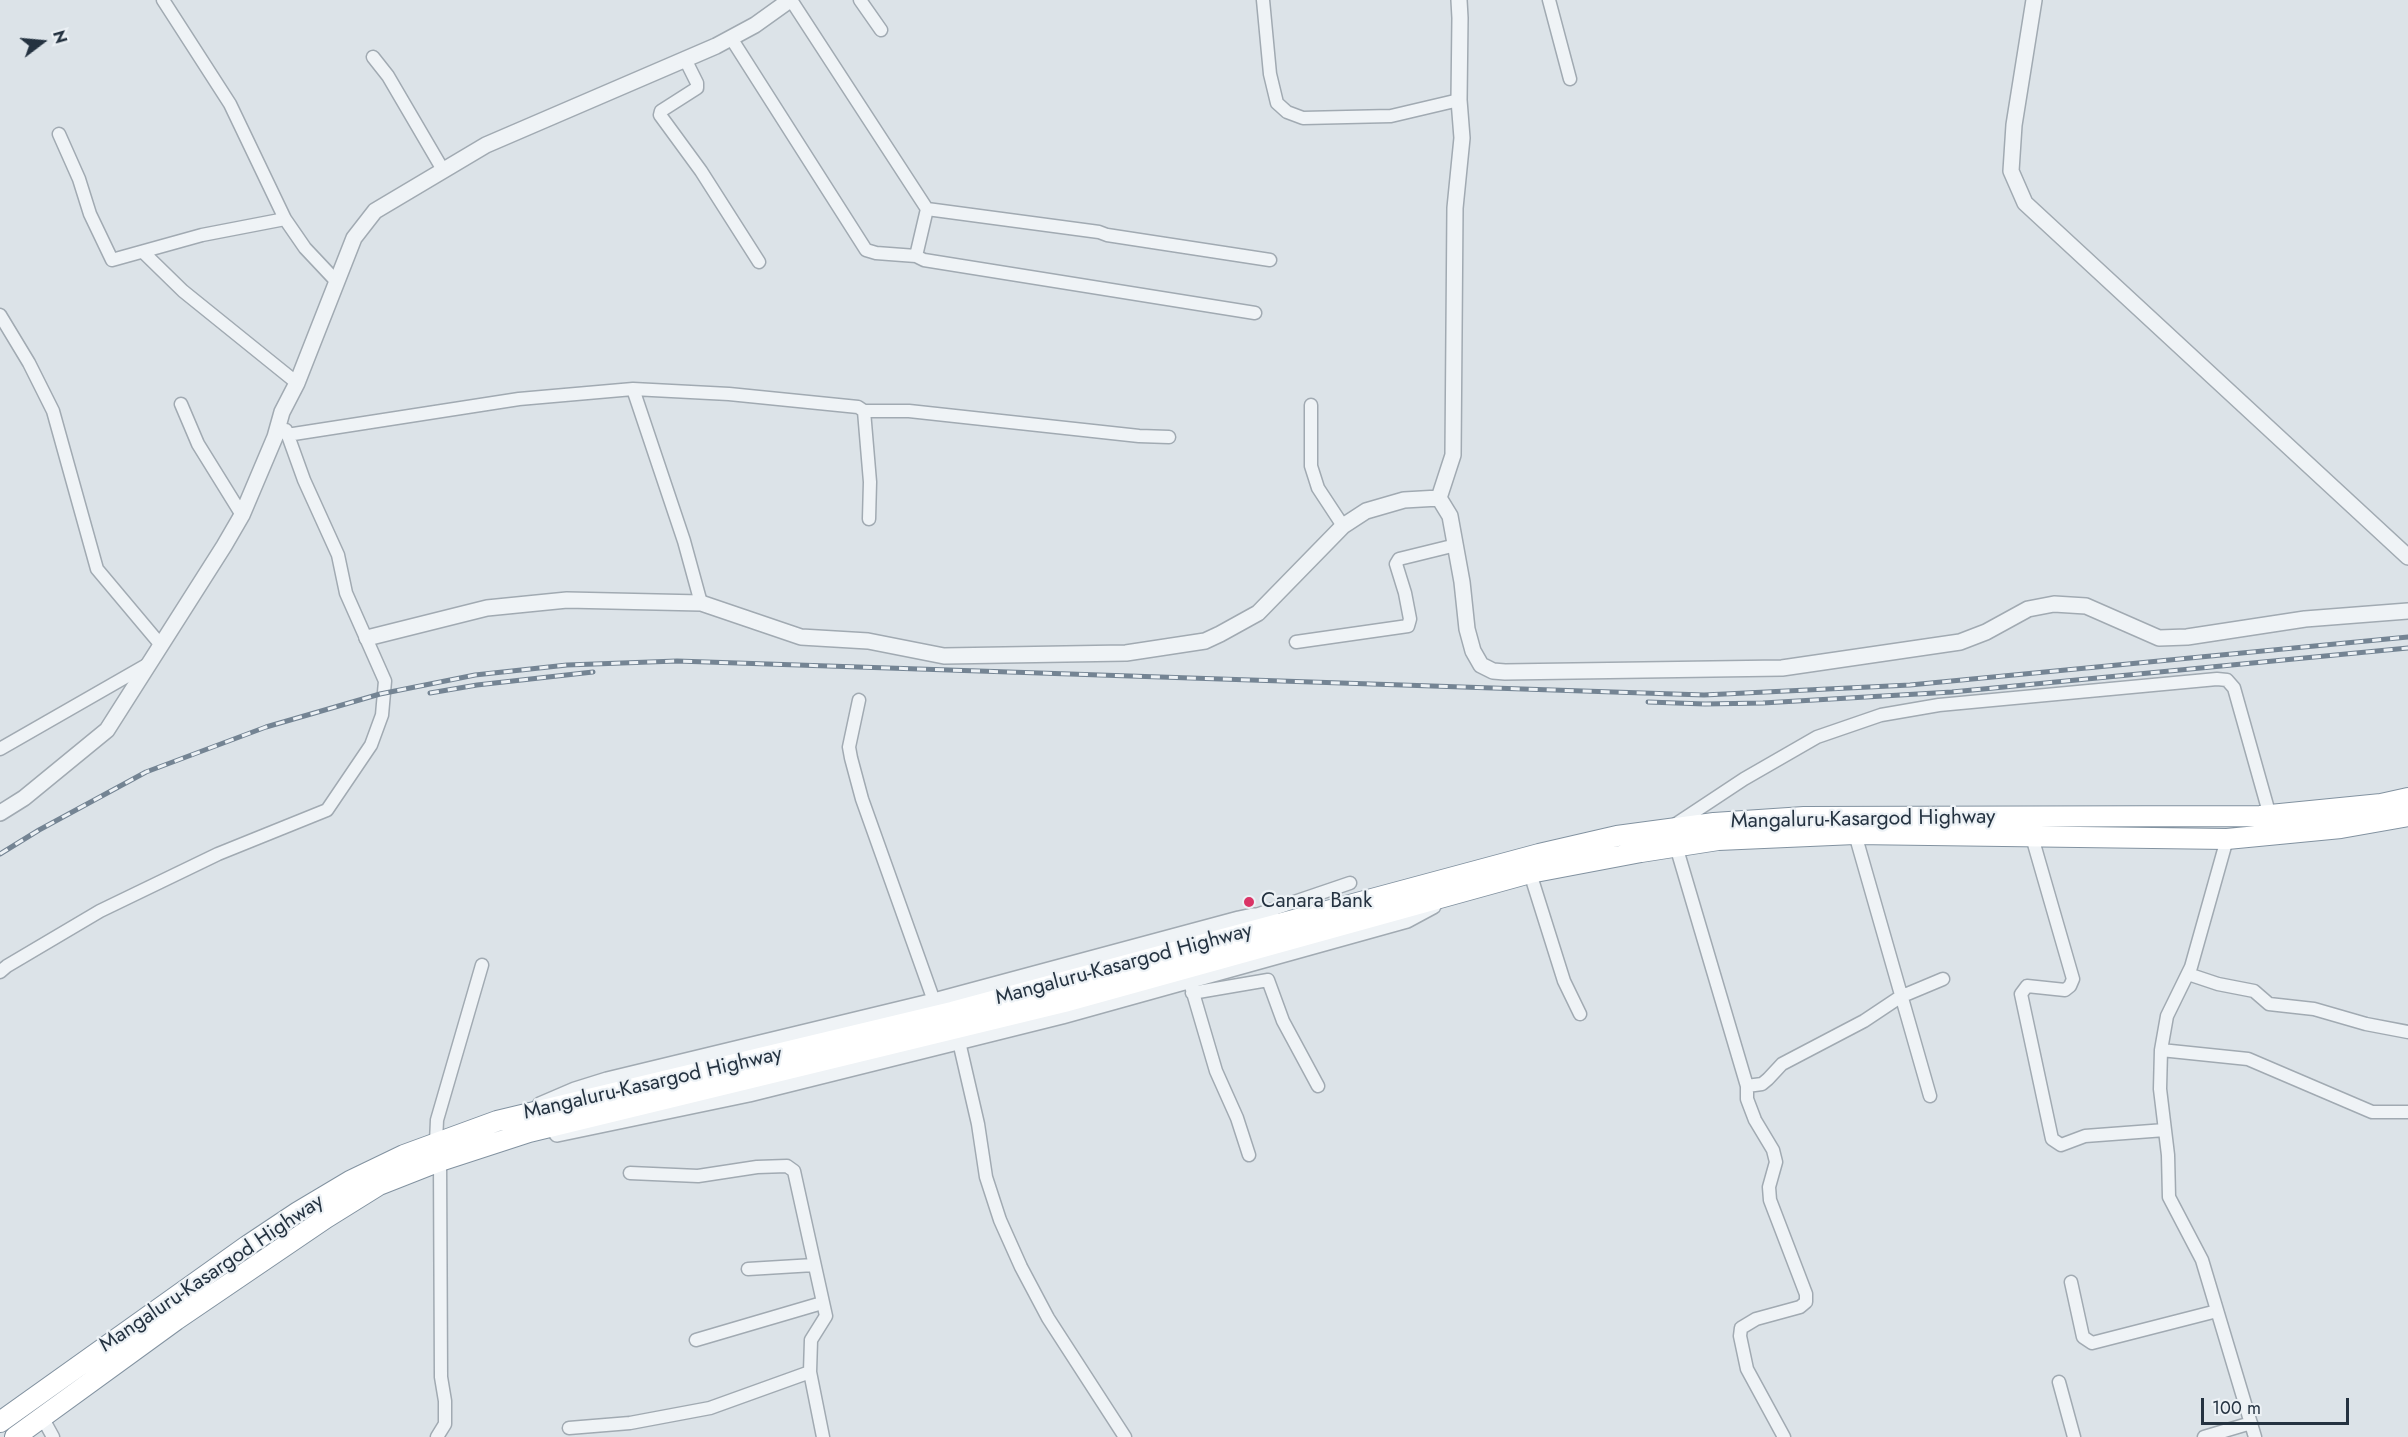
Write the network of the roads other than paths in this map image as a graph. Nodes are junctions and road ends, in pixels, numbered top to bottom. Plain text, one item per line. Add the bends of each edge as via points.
1 (164, 0) edge
2 (791, 0) edge
3 (860, 0) edge
4 (1263, 0) edge
5 (1459, 0) edge
6 (1549, 0) edge
7 (2034, 0) edge
8 (881, 30) dead end
9 (731, 38) junction
10 (373, 57) dead end
11 (685, 59) junction
12 (1570, 79) dead end
13 (1459, 100) junction
14 (59, 134) dead end
15 (444, 170) junction
16 (927, 208) junction
17 (285, 219) junction
18 (143, 252) junction
19 (916, 256) junction
20 (1270, 260) dead end
21 (759, 262) dead end
22 (337, 282) junction
23 (1255, 313) dead end
24 (0, 315) edge
25 (297, 383) junction
26 (633, 389) junction
27 (181, 404) dead end
28 (1311, 405) dead end
29 (864, 411) junction
30 (282, 412) junction
31 (287, 435) junction
32 (1169, 436) dead end
33 (1439, 498) junction
34 (242, 515) junction
35 (869, 519) dead end
36 (1343, 526) junction
37 (1456, 545) junction
38 (2408, 557) edge
39 (701, 603) junction
40 (2408, 611) edge
41 (367, 638) junction
42 (1296, 642) dead end
43 (160, 644) junction
44 (150, 663) junction
45 (859, 700) dead end
46 (0, 749) edge
47 (0, 813) edge
48 (2408, 813) edge
49 (2270, 816) junction
50 (1856, 834) junction
51 (1673, 837) junction
52 (2032, 837) junction
53 (2227, 838) junction
54 (1530, 873) junction
55 (1350, 883) dead end
56 (1456, 894) junction
57 (1253, 916) junction
58 (1279, 923) junction
59 (482, 965) dead end
60 (0, 972) edge
61 (2188, 974) junction
62 (1942, 979) dead end
63 (1191, 986) junction
64 (1900, 997) junction
65 (1580, 1014) dead end
66 (949, 1016) junction
67 (2408, 1032) edge
68 (2161, 1050) junction
69 (1318, 1086) dead end
70 (1748, 1086) junction
71 (1930, 1096) dead end
72 (2408, 1112) edge
73 (527, 1123) junction
74 (2165, 1130) junction
75 (436, 1142) junction
76 (1249, 1155) dead end
77 (440, 1161) junction
78 (630, 1173) dead end
79 (814, 1265) junction
80 (748, 1269) dead end
81 (2071, 1282) dead end
82 (822, 1303) junction
83 (2217, 1311) junction
84 (696, 1340) dead end
85 (810, 1372) junction
86 (2059, 1382) dead end
87 (42, 1417) junction
88 (0, 1422) edge
89 (2251, 1424) junction
90 (569, 1428) dead end
91 (15, 1437) edge
92 (52, 1437) edge
93 (437, 1437) edge
94 (822, 1437) edge
95 (1125, 1437) edge
96 (1784, 1437) edge
97 (2074, 1437) edge
98 (2204, 1437) edge
99 (2255, 1437) edge

1 - 17 street via 230,104
2 - 9 street
2 - 16 street
3 - 8 street
4 - 13 street via 1270,74 1277,103 1287,112 1303,118 1391,116
5 - 13 street
6 - 12 street
7 - 38 street via 2014,125 2011,171 2025,203
9 - 11 street
9 - 19 street via 866,249
10 - 15 street
11 - 15 street via 486,145
11 - 21 street via 698,88 660,115
13 - 33 street via 1462,138 1455,208 1454,455
14 - 18 street via 112,260
15 - 22 street via 375,211 354,238
16 - 19 street
16 - 20 street
17 - 18 street via 202,235
17 - 22 street via 305,248
18 - 25 street via 183,291
19 - 23 street
22 - 25 street
24 - 43 street via 52,411 97,569
25 - 30 street
26 - 29 street via 729,394 858,407
26 - 31 street via 519,399
26 - 39 street
27 - 34 street via 198,444
28 - 36 street via 1311,466 1318,488
29 - 32 street via 909,411
29 - 35 street
30 - 31 street
30 - 34 street
31 - 41 street via 338,555 346,593
33 - 36 street via 1404,500 1366,511
33 - 37 street via 1450,516
34 - 43 street
36 - 39 street via 1258,613 1236,626 1205,641 1126,653 944,656 868,641 801,637
37 - 40 street via 1473,651 1482,664 1505,672 1782,668 1960,642 2028,609 2054,604 2086,606 2159,638
37 - 42 street via 1399,559 1396,564 1405,593 1408,626
39 - 41 street via 567,600 510,605
41 - 60 street via 385,681 382,715 371,744 327,810 218,854 100,910
43 - 44 street
44 - 46 street
44 - 47 street via 107,730
45 - 66 street via 849,747 862,799
48 - 49 highway, Mangaluru-Kasargod Highway via 2381,804
48 - 53 highway, Mangaluru-Kasargod Highway via 2341,828
49 - 51 highway, Mangaluru-Kasargod Highway via 1804,818
49 - 51 street via 2234,688 2227,680 2217,679 1939,705 1881,715 1817,737 1744,779
50 - 51 highway, Mangaluru-Kasargod Highway via 1718,840
50 - 52 highway, Mangaluru-Kasargod Highway
50 - 64 street
51 - 54 highway, Mangaluru-Kasargod Highway
51 - 58 highway, Mangaluru-Kasargod Highway via 1617,836
51 - 70 street
52 - 53 highway, Mangaluru-Kasargod Highway
52 - 74 street via 2073,979 2065,990 2027,986 2021,998 2052,1139 2061,1145 2085,1136
53 - 61 street
54 - 56 highway, Mangaluru-Kasargod Highway
54 - 65 street via 1564,981
55 - 57 street
56 - 63 street via 1407,920
56 - 66 highway, Mangaluru-Kasargod Highway
57 - 58 street
57 - 66 street
58 - 66 highway, Mangaluru-Kasargod Highway
59 - 75 street via 437,1120
61 - 67 street via 2254,991 2263,1000 2282,1007 2314,1009
61 - 68 street via 2167,1016
62 - 64 street
63 - 66 street via 1062,1016
63 - 69 street via 1268,980 1283,1021
63 - 76 street via 1216,1071
64 - 70 street via 1864,1021 1782,1064 1761,1084
64 - 71 street
66 - 73 highway, Mangaluru-Kasargod Highway
66 - 73 street via 760,1092 557,1134
66 - 95 street via 978,1124 986,1177 1000,1220 1048,1318
68 - 72 street via 2248,1059 2372,1112
68 - 74 street
70 - 96 street via 1747,1099 1776,1162 1769,1187 1770,1200 1806,1294 1806,1302 1800,1307 1756,1319 1741,1328 1747,1369
73 - 75 highway, Mangaluru-Kasargod Highway
73 - 77 highway, Mangaluru-Kasargod Highway
74 - 83 street via 2169,1197 2202,1260
75 - 88 highway, Mangaluru-Kasargod Highway via 350,1181 298,1212
77 - 87 highway, Mangaluru-Kasargod Highway via 379,1185 326,1218
77 - 93 street via 441,1377 445,1424
78 - 79 street via 698,1176 787,1166 794,1171
79 - 80 street
79 - 82 street
81 - 83 street via 2084,1337 2092,1343
82 - 84 street
82 - 85 street via 826,1316 811,1340
83 - 89 street
85 - 90 street via 710,1408 630,1423
85 - 94 street
86 - 97 street
87 - 91 highway, Mangaluru-Kasargod Highway
87 - 92 street
89 - 98 street
89 - 99 street

